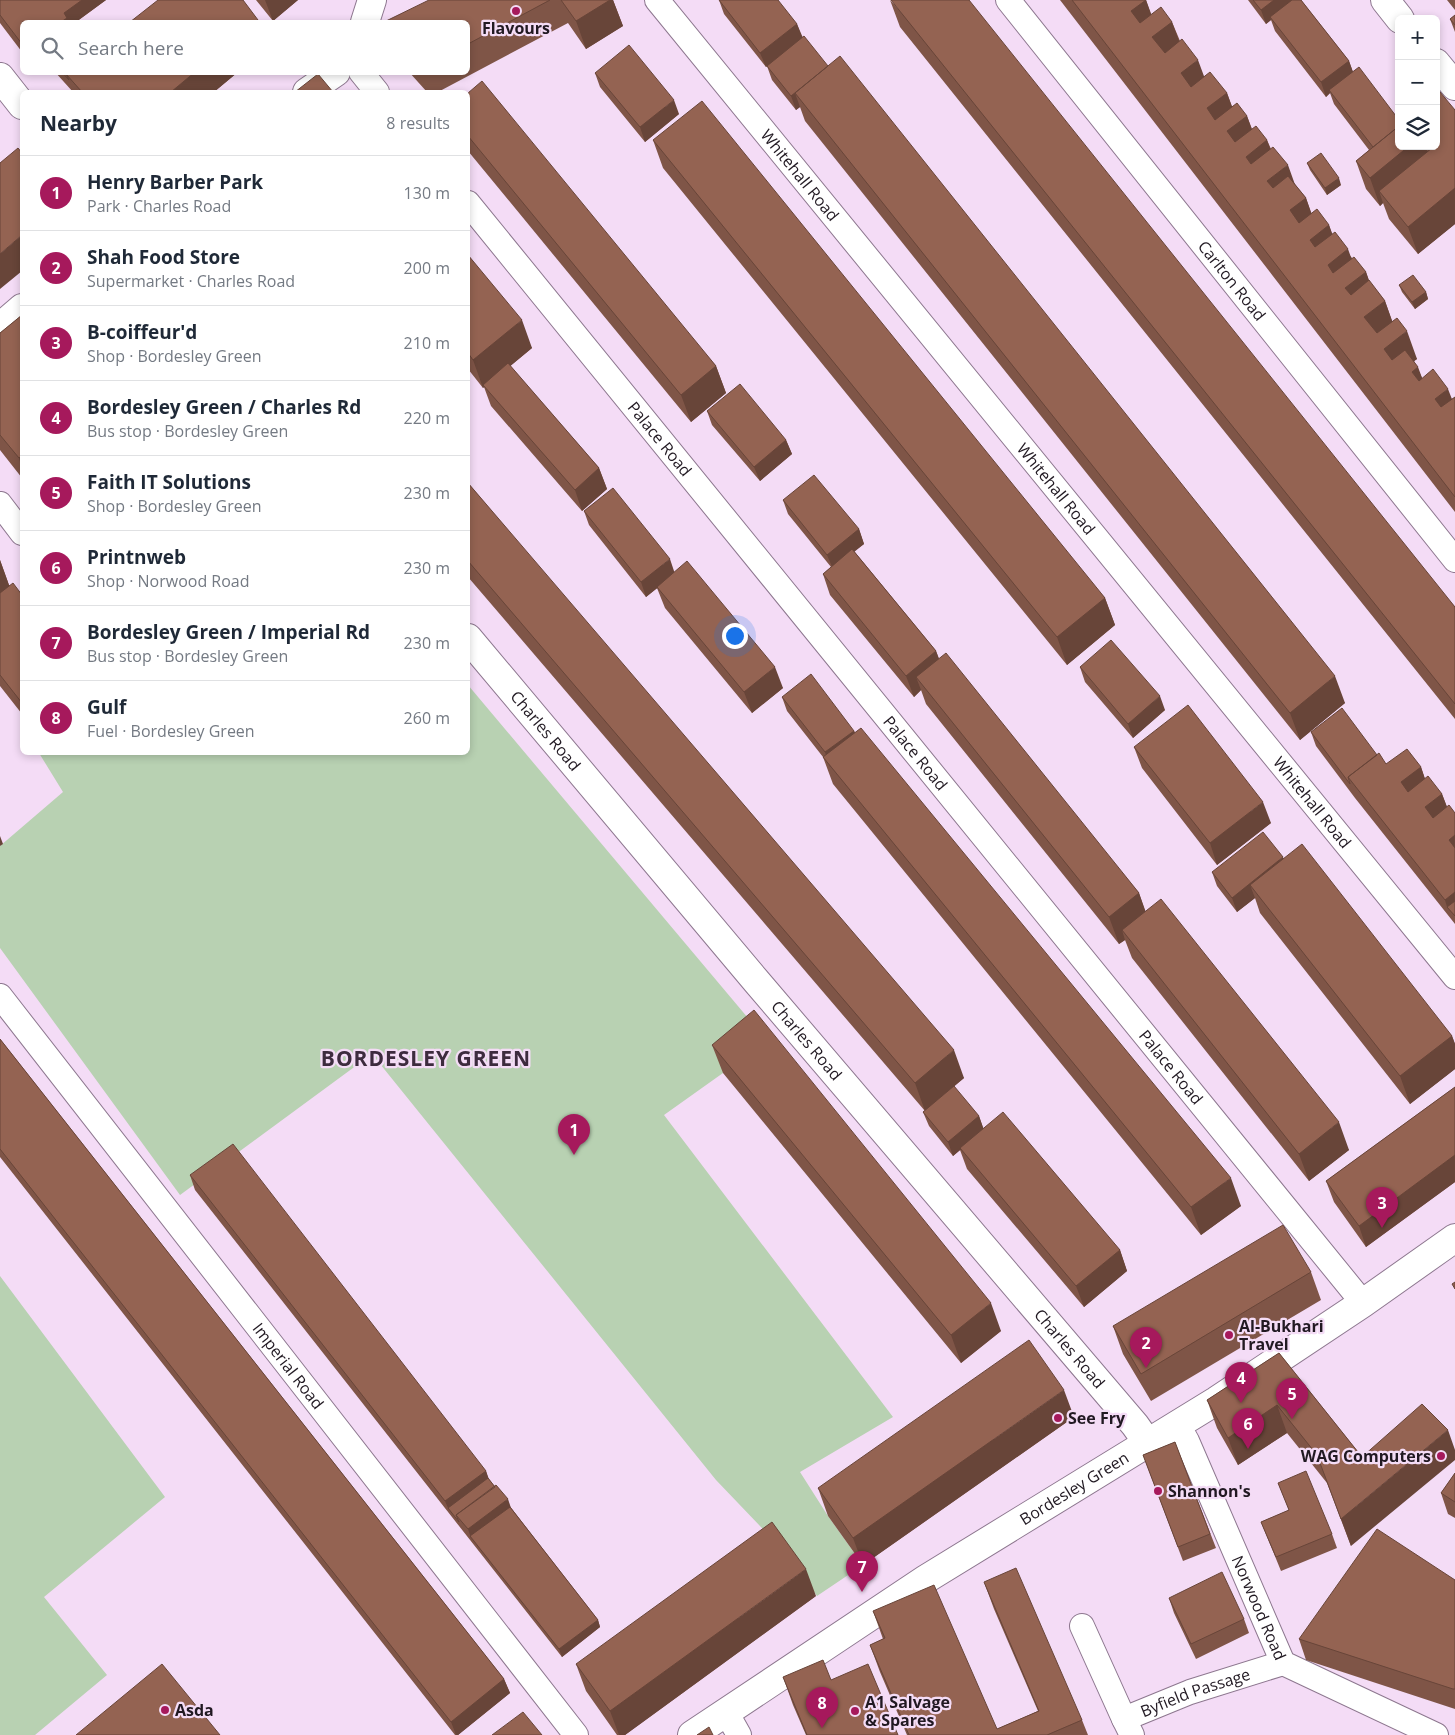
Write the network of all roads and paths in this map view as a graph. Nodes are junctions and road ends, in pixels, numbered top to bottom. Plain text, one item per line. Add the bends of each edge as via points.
1 (372, 0) edge
2 (657, 0) edge
3 (1008, 0) edge
4 (1385, 0) edge
5 (1397, 15) edge
6 (366, 20) edge
7 (1440, 67) edge
8 (332, 75) edge
9 (363, 75) edge
10 (0, 77) edge
11 (1455, 86) edge
12 (310, 90) edge
13 (375, 90) edge
14 (20, 102) edge
15 (470, 206) edge
16 (20, 310) edge
17 (0, 327) edge
18 (0, 504) edge
19 (20, 531) edge
20 (1455, 560) edge
21 (470, 640) edge
22 (1455, 977) edge
23 (0, 996) edge
24 (1455, 1238) edge
25 (1363, 1304) junction
26 (1178, 1425) junction
27 (1147, 1442) junction
28 (1082, 1626) dead end
29 (1283, 1663) junction
30 (726, 1712) junction
31 (1128, 1727) edge
32 (576, 1735) edge
33 (692, 1735) edge
34 (739, 1735) edge
35 (1436, 1735) edge

1 - 6 street
2 - 22 street, Whitehall Road
3 - 20 street, Carlton Road
4 - 5 street
7 - 11 street
8 - 12 street
9 - 13 street
10 - 14 street
15 - 25 street, Palace Road
16 - 17 street
18 - 19 street
21 - 27 street, Charles Road
23 - 32 street, Imperial Road
24 - 25 street, Bordesley Green
25 - 26 street, Bordesley Green
26 - 27 street, Bordesley Green
26 - 29 street, Norwood Road
27 - 30 street, Bordesley Green via 926,1579
28 - 31 street
29 - 31 street, Byfield Passage via 1190,1692
29 - 35 street, Norwood Road
30 - 33 street, Bordesley Green
30 - 34 street

